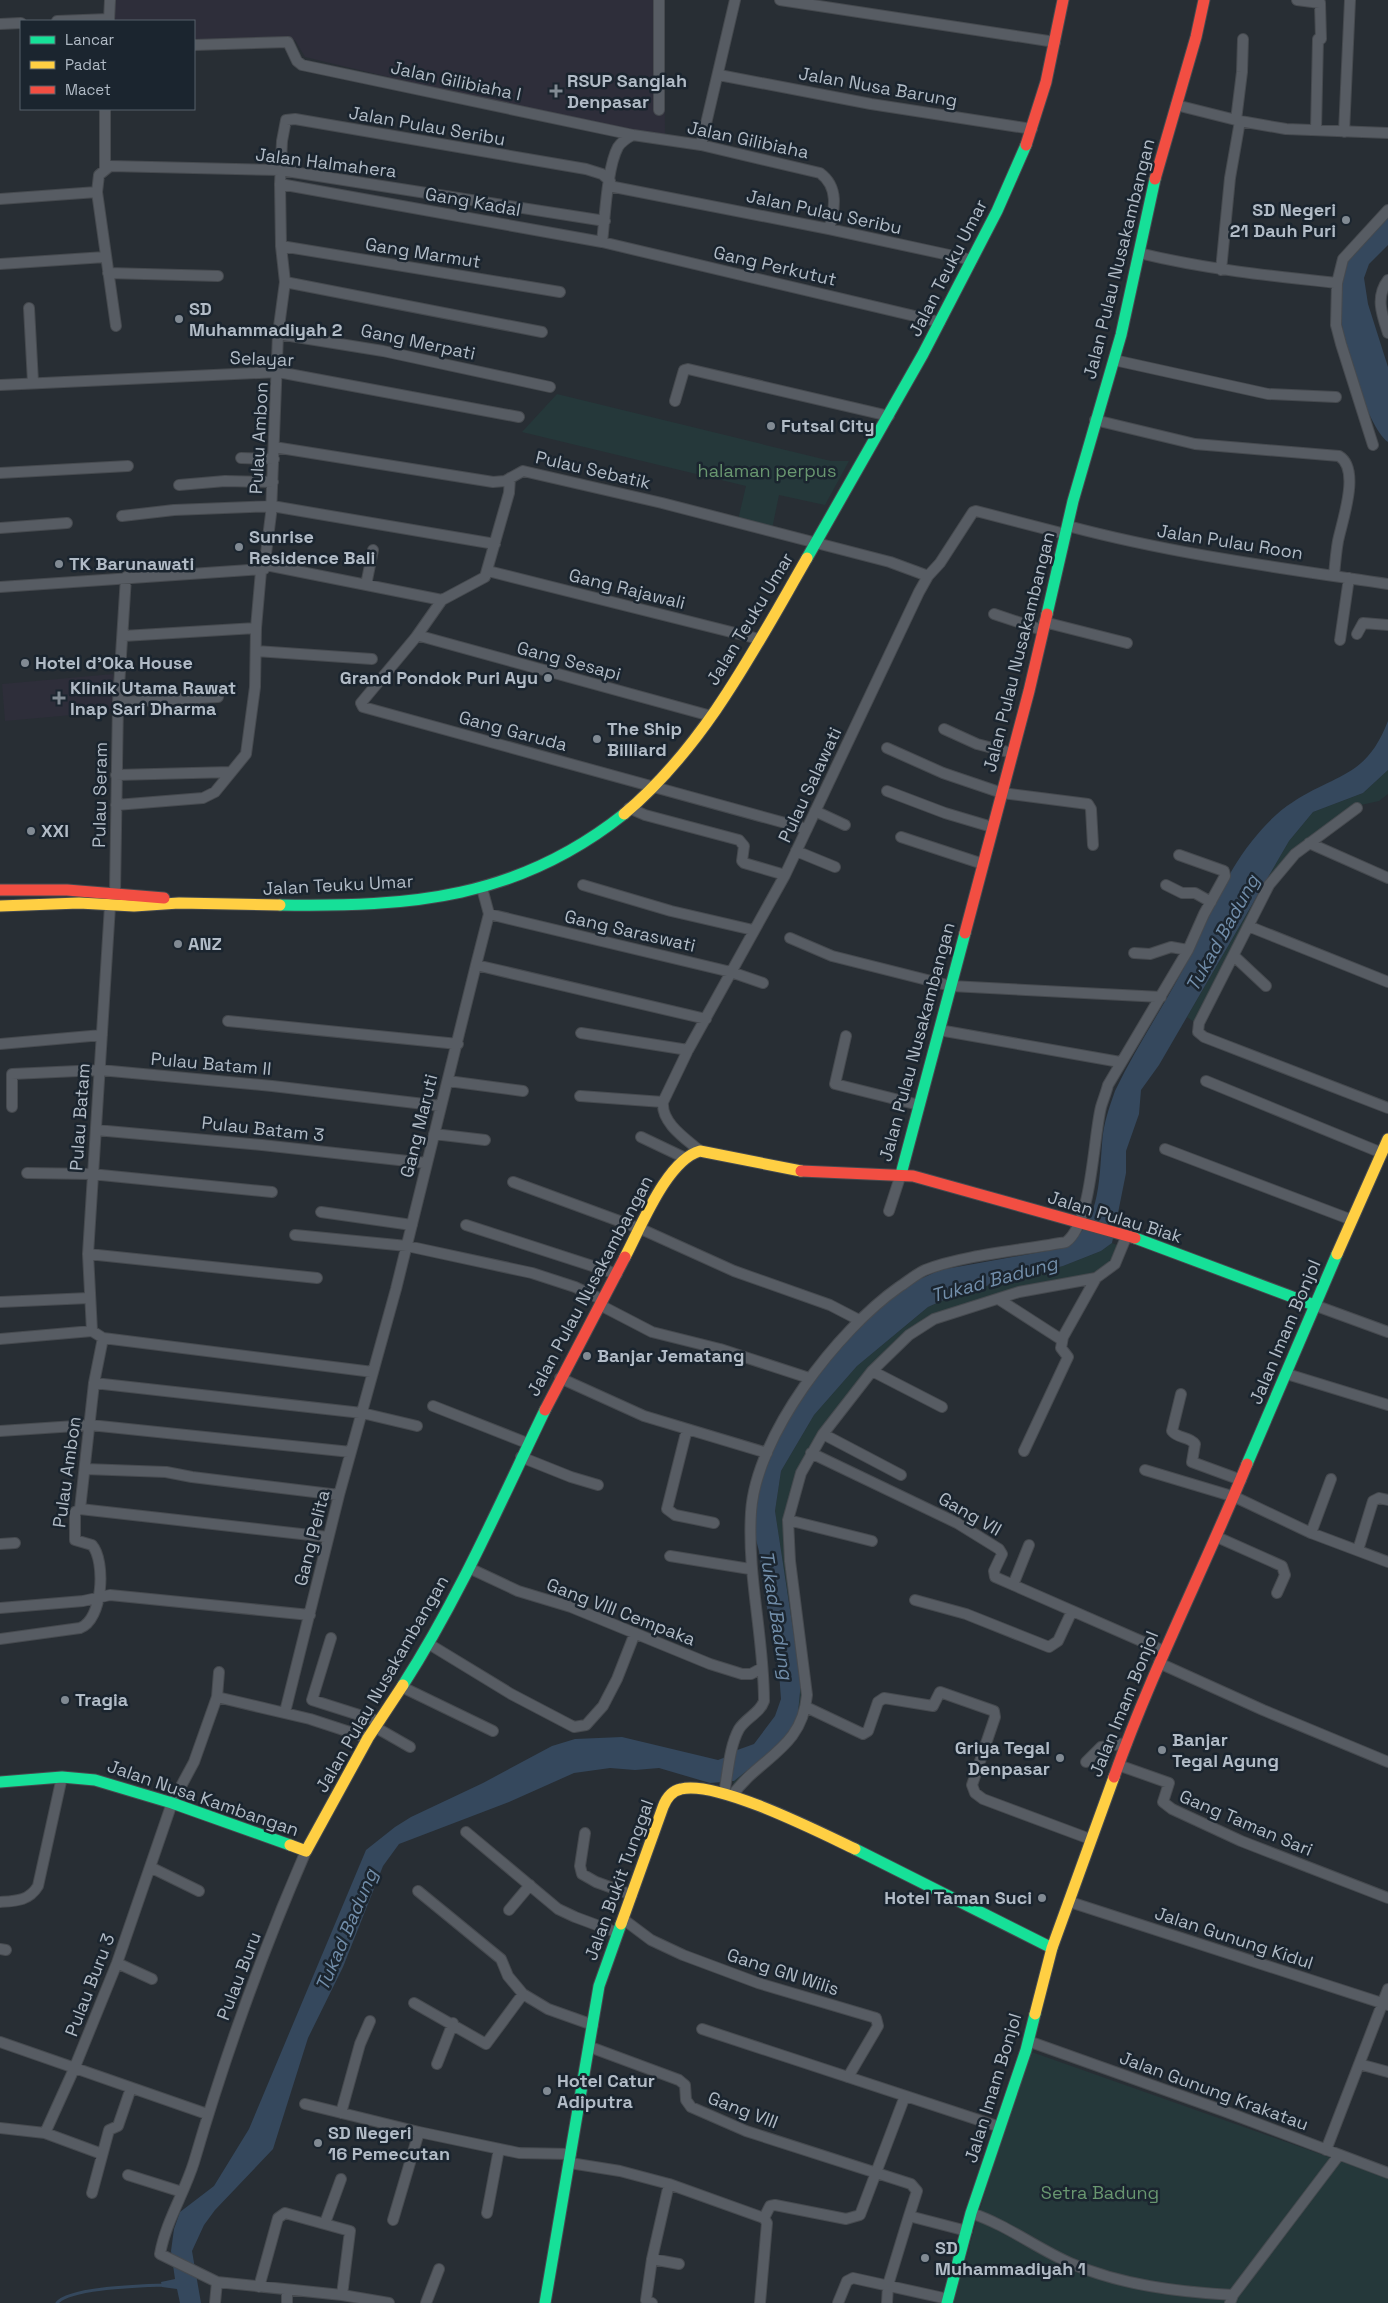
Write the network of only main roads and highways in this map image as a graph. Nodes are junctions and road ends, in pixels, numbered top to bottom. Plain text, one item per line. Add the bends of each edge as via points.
1 (1063, 0) edge
2 (1204, 0) edge
3 (0, 890) edge
4 (98, 898) junction
5 (179, 903) junction
6 (0, 906) edge
7 (1388, 1139) edge
8 (901, 1174) junction
9 (1314, 1305) junction
10 (0, 1782) edge
11 (306, 1851) joint
12 (1052, 1948) junction
13 (948, 2301) edge
14 (545, 2303) edge

1 - 5 main road, Jalan Teuku Umar via 1047,79 1032,129 1008,188 972,260 816,544 711,716 680,758 596,836 557,859 482,888 367,906 253,907
2 - 8 main road, Jalan Pulau Nusakambangan via 1155,178 1114,360 1066,530 1002,793
3 - 4 main road, Jalan Teuku Umar
4 - 5 main road, Jalan Teuku Umar via 115,894 164,898
4 - 5 main road, Jalan Teuku Umar via 110,906
4 - 6 main road, Jalan Teuku Umar
7 - 9 main road, Jalan Imam Bonjol
8 - 9 main road, Jalan Pulau Biak via 1123,1234
8 - 11 main road, Jalan Pulau Nusakambangan via 812,1173 700,1151 683,1157 669,1174 560,1378 429,1644 376,1724
9 - 12 main road, Jalan Imam Bonjol via 1235,1497 1159,1663 1090,1839
10 - 11 main road, Jalan Nusa Kambangan via 62,1776 95,1780 172,1803
12 - 13 main road, Jalan Imam Bonjol via 1028,2041 971,2213
12 - 14 main road, Jalan Bukit Tunggal via 824,1835 727,1792 706,1788 684,1788 672,1792 661,1811 599,1986

